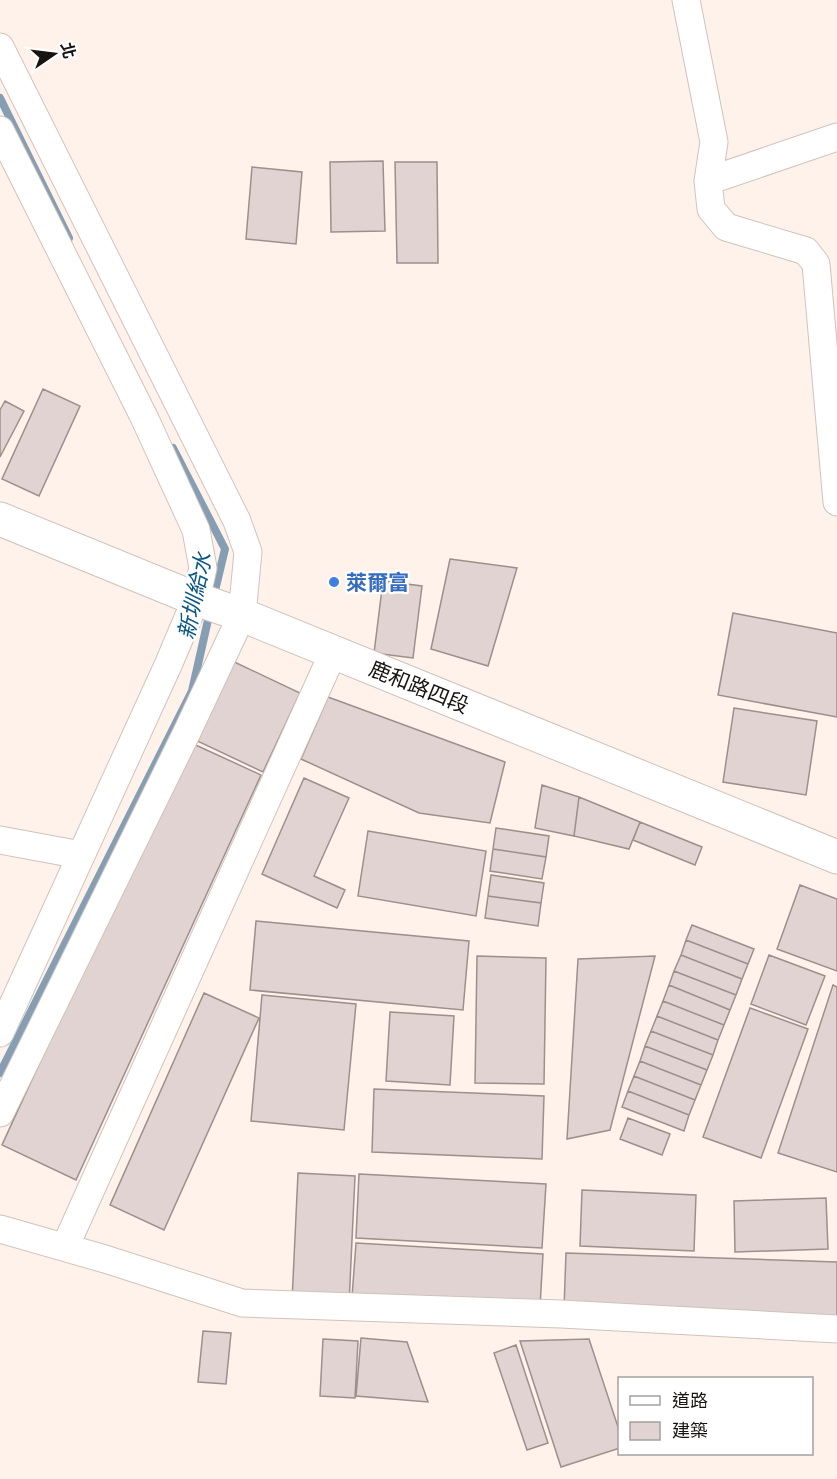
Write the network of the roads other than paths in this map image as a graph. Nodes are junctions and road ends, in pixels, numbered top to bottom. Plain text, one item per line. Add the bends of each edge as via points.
1 (686, 0) edge
2 (0, 47) edge
3 (0, 130) edge
4 (837, 137) edge
5 (708, 181) junction
6 (837, 502) edge
7 (0, 519) edge
8 (196, 599) junction
9 (242, 615) junction
10 (333, 652) junction
11 (0, 840) edge
12 (81, 855) junction
13 (837, 856) edge
14 (0, 1033) edge
15 (0, 1113) edge
16 (0, 1229) edge
17 (64, 1247) junction
18 (837, 1329) edge

1 - 5 street via 714,142
2 - 9 street via 237,521 248,552
3 - 8 street via 144,417 196,530 203,568
4 - 5 street
5 - 6 street via 711,209 726,227 806,251 816,264
7 - 8 main road, 鹿和路四段
8 - 9 main road, 鹿和路四段
8 - 12 street
9 - 10 main road, 鹿和路四段
9 - 15 street
10 - 13 main road, 鹿和路四段
10 - 17 street
11 - 12 street
12 - 14 street
16 - 17 street
17 - 18 street via 242,1303

